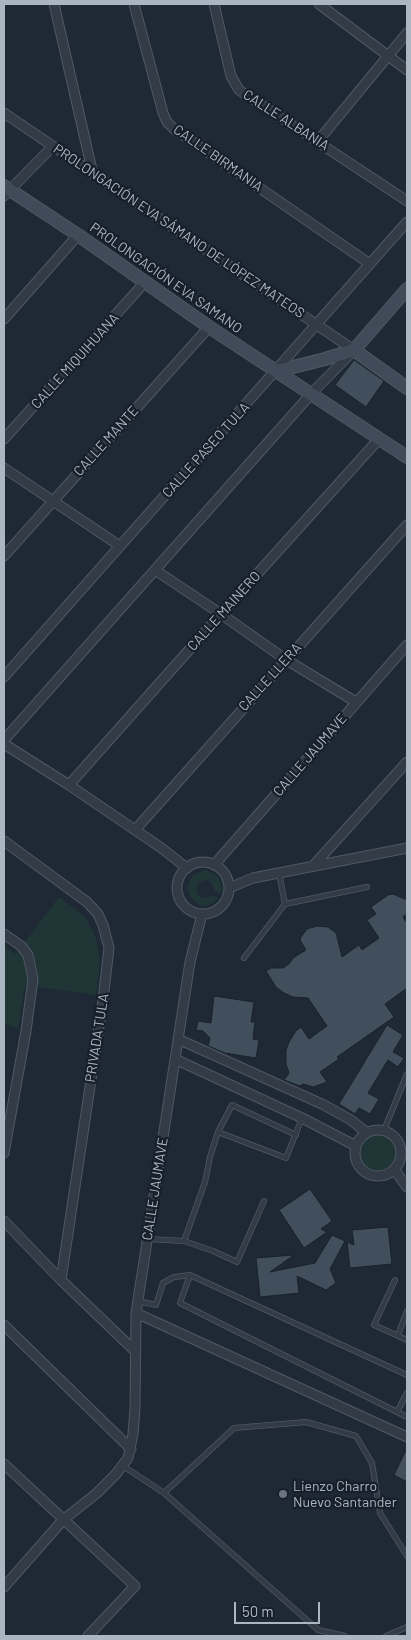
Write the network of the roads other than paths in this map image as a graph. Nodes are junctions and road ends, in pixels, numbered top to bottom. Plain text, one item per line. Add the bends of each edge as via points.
1 (54, 4) edge
2 (134, 4) edge
3 (214, 4) edge
4 (319, 4) edge
5 (407, 33) edge
6 (388, 56) junction
7 (407, 70) edge
8 (4, 113) edge
9 (318, 141) junction
10 (53, 146) junction
11 (93, 174) junction
12 (6, 190) edge
13 (407, 201) edge
14 (407, 222) edge
15 (78, 235) junction
16 (370, 264) junction
17 (145, 282) junction
18 (407, 290) edge
19 (4, 319) edge
20 (316, 325) junction
21 (209, 327) junction
22 (354, 350) junction
23 (277, 371) junction
24 (407, 388) edge
25 (311, 394) junction
26 (4, 439) edge
27 (380, 439) junction
28 (407, 457) edge
29 (4, 468) edge
30 (52, 501) junction
31 (407, 524) edge
32 (120, 546) junction
33 (4, 556) edge
34 (155, 570) junction
35 (221, 614) junction
36 (407, 645) edge
37 (285, 659) junction
38 (4, 677) edge
39 (356, 702) junction
40 (4, 742) edge
41 (407, 762) edge
42 (69, 785) junction
43 (135, 830) junction
44 (4, 841) edge
45 (407, 848) edge
46 (214, 865) junction
47 (313, 866) junction
48 (187, 868) junction
49 (279, 873) junction
50 (367, 887) dead end
51 (229, 888) junction
52 (285, 904) junction
53 (202, 914) junction
54 (4, 934) edge
55 (244, 958) dead end
56 (178, 1039) junction
57 (175, 1059) junction
58 (407, 1074) edge
59 (302, 1118) junction
60 (384, 1130) junction
61 (218, 1132) junction
62 (367, 1133) junction
63 (296, 1135) junction
64 (356, 1146) junction
65 (4, 1153) edge
66 (404, 1156) edge
67 (394, 1169) junction
68 (407, 1186) edge
69 (264, 1202) dead end
70 (4, 1222) edge
71 (148, 1239) junction
72 (184, 1241) junction
73 (190, 1275) junction
74 (61, 1280) junction
75 (395, 1280) dead end
76 (138, 1301) junction
77 (407, 1311) edge
78 (136, 1313) junction
79 (4, 1325) edge
80 (398, 1335) junction
81 (407, 1340) edge
82 (136, 1352) junction
83 (407, 1375) edge
84 (407, 1393) edge
85 (397, 1412) junction
86 (407, 1417) edge
87 (407, 1437) edge
88 (131, 1449) junction
89 (4, 1464) edge
90 (123, 1466) junction
91 (164, 1493) junction
92 (63, 1520) junction
93 (407, 1556) edge
94 (4, 1587) edge
95 (407, 1627) edge
96 (88, 1636) edge
97 (345, 1636) edge
98 (386, 1636) edge

1 - 11 street
2 - 16 street, CALLE BIRMANIA via 167,122
3 - 9 street, CALLE ALBANIA via 231,76 239,90
4 - 6 street
5 - 6 street
6 - 7 street
6 - 9 street
8 - 10 street, PROLONGACIÓN EVA SÁMANO DE LÓPEZ MATEOS
9 - 13 street, CALLE ALBANIA
10 - 11 street, PROLONGACIÓN EVA SÁMANO DE LÓPEZ MATEOS
10 - 12 street
11 - 20 street, PROLONGACIÓN EVA SÁMANO DE LÓPEZ MATEOS
12 - 15 main road, PROLONGACIÓN EVA SAMANO
14 - 16 street, CALLE PASEO TULA
15 - 17 main road, PROLONGACIÓN EVA SAMANO
15 - 19 street
16 - 20 street, CALLE PASEO TULA
17 - 21 main road, PROLONGACIÓN EVA SAMANO
17 - 26 street, CALLE MIQUIHUANA
18 - 22 main road
20 - 22 street, PROLONGACIÓN EVA SÁMANO DE LÓPEZ MATEOS
20 - 23 street, CALLE PASEO TULA
21 - 23 main road, PROLONGACIÓN EVA SAMANO
21 - 30 street, CALLE MANTE
22 - 23 main road
22 - 24 main road
22 - 25 street
23 - 25 main road, PROLONGACIÓN EVA SAMANO
23 - 32 street, CALLE PASEO TULA
25 - 27 main road, PROLONGACIÓN EVA SAMANO
25 - 34 street
27 - 28 main road, PROLONGACIÓN EVA SAMANO
27 - 35 street, CALLE MAINERO
29 - 30 street
30 - 32 street
30 - 33 street, CALLE MANTE
31 - 37 street, CALLE LLERA
32 - 38 street, CALLE PASEO TULA
34 - 35 street
34 - 40 street
35 - 37 street
35 - 42 street, CALLE MAINERO
36 - 39 street, CALLE JAUMAVE
37 - 39 street
37 - 43 street, CALLE LLERA
39 - 46 street, CALLE JAUMAVE
40 - 42 street
41 - 47 street
42 - 43 street
43 - 48 street
44 - 74 street, PRIVADA TULA via 87,902 98,914 108,948 104,1000
45 - 47 street
46 - 48 street via 206,862
46 - 51 street via 223,872
47 - 49 street
48 - 53 street via 177,886 179,899 188,909
49 - 51 street via 253,878
49 - 52 lane
50 - 52 lane
51 - 53 street via 219,908
52 - 55 lane
53 - 56 street, CALLE JAUMAVE via 190,962
54 - 65 street via 21,946 28,956 33,978
56 - 57 street, CALLE JAUMAVE
56 - 62 street via 324,1105
57 - 59 street
57 - 71 street, CALLE JAUMAVE
58 - 60 lane
59 - 63 lane
59 - 64 street
60 - 62 street
60 - 66 street via 395,1136
61 - 63 lane via 286,1158
61 - 63 lane via 232,1105
61 - 72 lane
62 - 64 street
64 - 67 street via 358,1164 367,1172 378,1176
66 - 67 street
67 - 68 street
69 - 72 lane via 237,1262
70 - 74 street
71 - 72 lane
71 - 76 street, CALLE JAUMAVE
73 - 76 lane via 174,1277 163,1283 156,1305
73 - 83 lane
73 - 85 lane via 180,1303
74 - 82 street
75 - 80 lane via 374,1325
76 - 78 street, CALLE JAUMAVE
77 - 80 lane
78 - 82 street, CALLE JAUMAVE
78 - 87 street
79 - 88 street
80 - 81 lane
82 - 88 street, CALLE JAUMAVE
84 - 85 lane
85 - 86 lane
88 - 90 street, CALLE JAUMAVE
89 - 92 street
90 - 91 lane
90 - 92 street, CALLE JAUMAVE via 97,1493
91 - 93 lane via 234,1428 306,1422 356,1436 372,1463 380,1514
91 - 97 lane via 318,1630
92 - 94 street, CALLE JAUMAVE
92 - 96 street via 135,1586
95 - 98 lane

